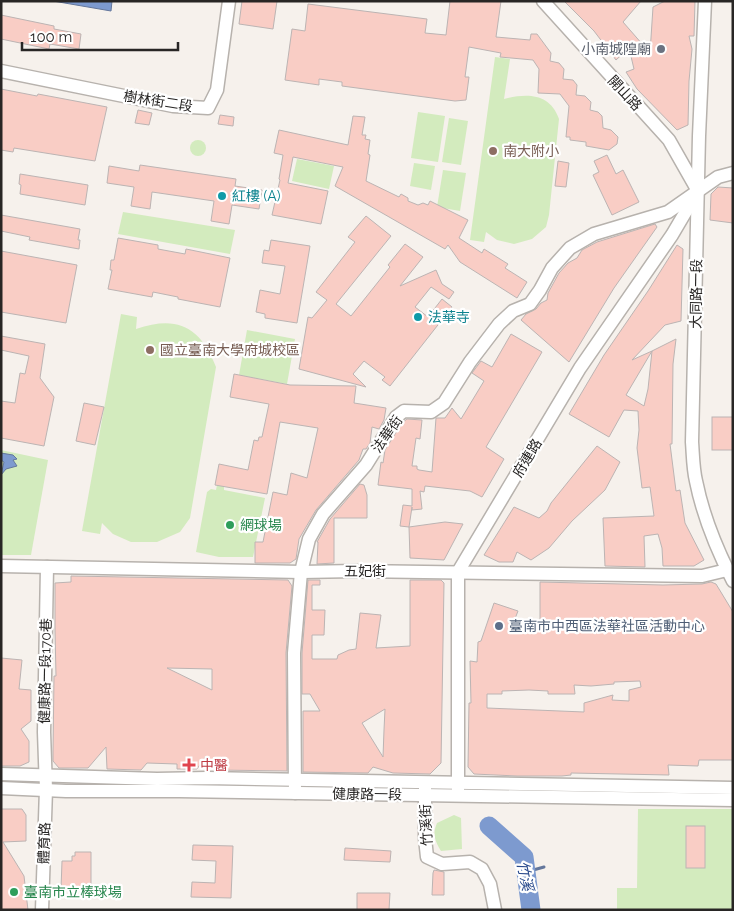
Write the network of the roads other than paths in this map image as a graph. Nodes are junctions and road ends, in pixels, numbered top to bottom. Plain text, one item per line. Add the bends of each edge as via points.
1 (229, 1) edge
2 (543, 1) edge
3 (705, 1) edge
4 (1, 71) edge
5 (733, 173) edge
6 (698, 191) junction
7 (1, 566) edge
8 (47, 567) junction
9 (301, 572) junction
10 (458, 572) junction
11 (730, 575) edge
12 (1, 774) edge
13 (45, 775) junction
14 (295, 786) junction
15 (1, 788) edge
16 (425, 788) junction
17 (733, 788) edge
18 (46, 789) junction
19 (458, 789) junction
20 (733, 800) edge
21 (42, 910) edge
22 (495, 910) edge

1 - 4 street, 樹林街二段 via 217,90 208,108 173,106
2 - 6 street, 開山路 via 669,140
3 - 6 street, 大同路一段
5 - 6 street, 府連路 via 718,177
6 - 9 street, 法華街 via 668,212 594,234 570,248 552,268 530,304 513,311 499,324 444,403 431,412 404,411 396,417 366,465 323,514 309,539
6 - 10 street, 府連路 via 672,235 580,368
6 - 11 street, 大同路一段 via 692,442 696,481 711,532
7 - 8 street, 五妃街
8 - 9 street, 五妃街
8 - 13 street, 健康路一段170巷
9 - 10 street, 五妃街
9 - 14 street, 法華街 via 294,653
10 - 11 street, 五妃街
10 - 19 street
12 - 13 street, 健康路一段
13 - 14 street, 健康路一段 via 207,778
13 - 18 street, 體育路
14 - 16 street, 健康路一段
14 - 18 street, 健康路一段
15 - 18 street, 健康路一段
16 - 19 street, 健康路一段
16 - 22 street, 竹溪街 via 427,858 442,864 470,862 482,868 490,884
17 - 19 street, 健康路一段
18 - 21 street, 體育路
19 - 20 street, 健康路一段

